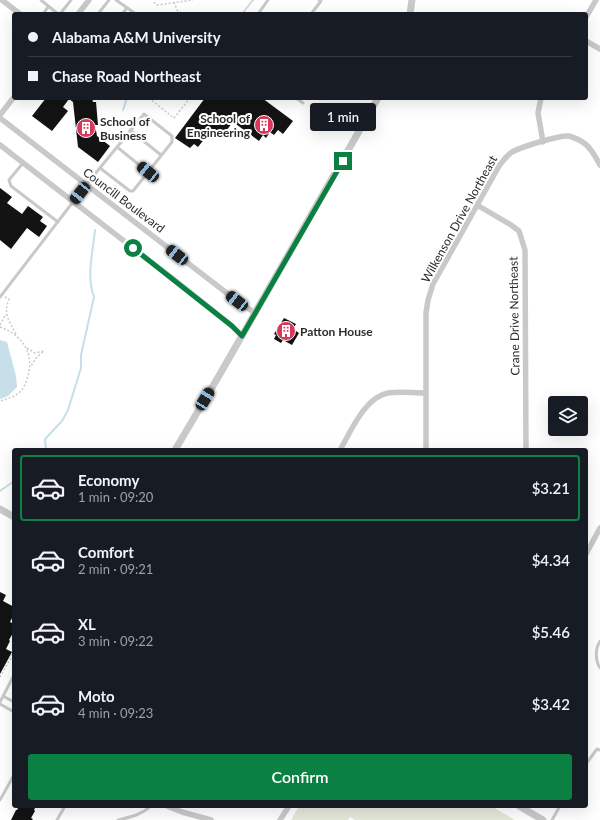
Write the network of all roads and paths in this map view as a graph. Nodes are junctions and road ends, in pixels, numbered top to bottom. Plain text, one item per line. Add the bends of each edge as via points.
1 (2, 0) edge
2 (41, 0) edge
3 (71, 0) edge
4 (89, 0) edge
5 (109, 0) edge
6 (116, 0) edge
7 (192, 0) edge
8 (268, 0) edge
9 (319, 0) edge
10 (412, 0) edge
11 (596, 0) edge
12 (154, 2) dead end
13 (174, 2) junction
14 (48, 7) junction
15 (127, 8) junction
16 (17, 12) edge
17 (44, 12) edge
18 (56, 12) edge
19 (61, 12) edge
20 (80, 12) edge
21 (100, 12) edge
22 (124, 12) edge
23 (133, 12) edge
24 (180, 12) edge
25 (259, 12) edge
26 (313, 12) edge
27 (410, 12) edge
28 (588, 14) edge
29 (588, 42) edge
30 (600, 49) edge
31 (12, 100) edge
32 (152, 100) edge
33 (188, 100) edge
34 (299, 100) edge
35 (377, 100) edge
36 (540, 100) edge
37 (303, 103) dead end
38 (0, 117) edge
39 (130, 130) junction
40 (542, 142) junction
41 (0, 145) edge
42 (117, 147) junction
43 (162, 155) junction
44 (23, 163) junction
45 (600, 165) edge
46 (100, 168) junction
47 (148, 172) junction
48 (86, 185) junction
49 (73, 202) junction
50 (477, 205) junction
51 (58, 222) junction
52 (1, 295) edge
53 (255, 313) junction
54 (6, 314) junction
55 (0, 326) edge
56 (16, 334) junction
57 (242, 336) junction
58 (26, 347) junction
59 (29, 370) junction
60 (425, 393) junction
61 (0, 401) edge
62 (176, 448) edge
63 (341, 448) edge
64 (426, 448) edge
65 (526, 448) edge
66 (0, 509) edge
67 (12, 516) edge
68 (600, 528) edge
69 (588, 550) edge
70 (600, 641) edge
71 (12, 656) edge
72 (600, 668) edge
73 (0, 677) edge
74 (12, 679) edge
75 (3, 696) junction
76 (12, 701) edge
77 (0, 703) edge
78 (12, 711) edge
79 (600, 750) edge
80 (588, 761) edge
81 (12, 779) edge
82 (0, 800) edge
83 (64, 808) edge
84 (148, 808) edge
85 (172, 808) edge
86 (288, 808) edge
87 (522, 808) edge
88 (559, 808) edge
89 (123, 819) edge
90 (57, 820) edge
91 (118, 820) edge
92 (211, 820) edge
93 (280, 820) edge
94 (543, 820) edge
95 (552, 820) edge

1 - 16 street
2 - 14 lane
3 - 19 lane
4 - 20 street
5 - 21 lane
6 - 15 lane
7 - 13 path
8 - 25 lane
9 - 26 lane via 321,1
10 - 27 street
11 - 28 street
12 - 13 path
13 - 24 path
14 - 17 lane
14 - 18 lane
15 - 22 lane
15 - 23 lane
29 - 30 street
31 - 38 street
32 - 33 path via 174,118
34 - 37 lane
35 - 53 street
36 - 40 street via 538,113
38 - 48 street, Councill Boulevard
39 - 42 lane
39 - 43 lane
39 - 43 lane via 144,114 172,136 172,142
40 - 45 street, Wilkenson Drive Northeast via 568,136 576,138 590,149
40 - 50 street, Wilkenson Drive Northeast via 513,151 507,156
41 - 44 street
42 - 46 lane
42 - 47 lane
43 - 47 lane
44 - 49 street
44 - 51 lane via 9,180 11,186
46 - 47 lane via 132,192
46 - 48 lane
48 - 49 lane
48 - 53 street, Councill Boulevard
49 - 51 lane
49 - 57 street
50 - 60 street, Wilkenson Drive Northeast via 433,284 428,300
50 - 65 street, Crane Drive Northeast via 519,232 525,250
51 - 52 lane
52 - 54 path via 9,299
53 - 57 street
54 - 55 path
54 - 56 path
55 - 56 path
56 - 58 path
57 - 62 street
58 - 59 path via 30,358
58 - 59 path via 35,352 44,351 34,360
59 - 61 path via 26,384 21,391
60 - 63 street via 387,393 377,397 368,405
60 - 64 street, Wilkenson Drive Northeast
66 - 67 street
68 - 69 street
70 - 72 lane via 596,652
71 - 73 path
74 - 75 lane
75 - 76 lane
75 - 77 lane
77 - 78 lane
79 - 80 lane via 597,749
81 - 82 lane
83 - 90 lane
84 - 89 lane
85 - 92 street
86 - 93 street
87 - 94 street
88 - 95 lane
89 - 91 lane

